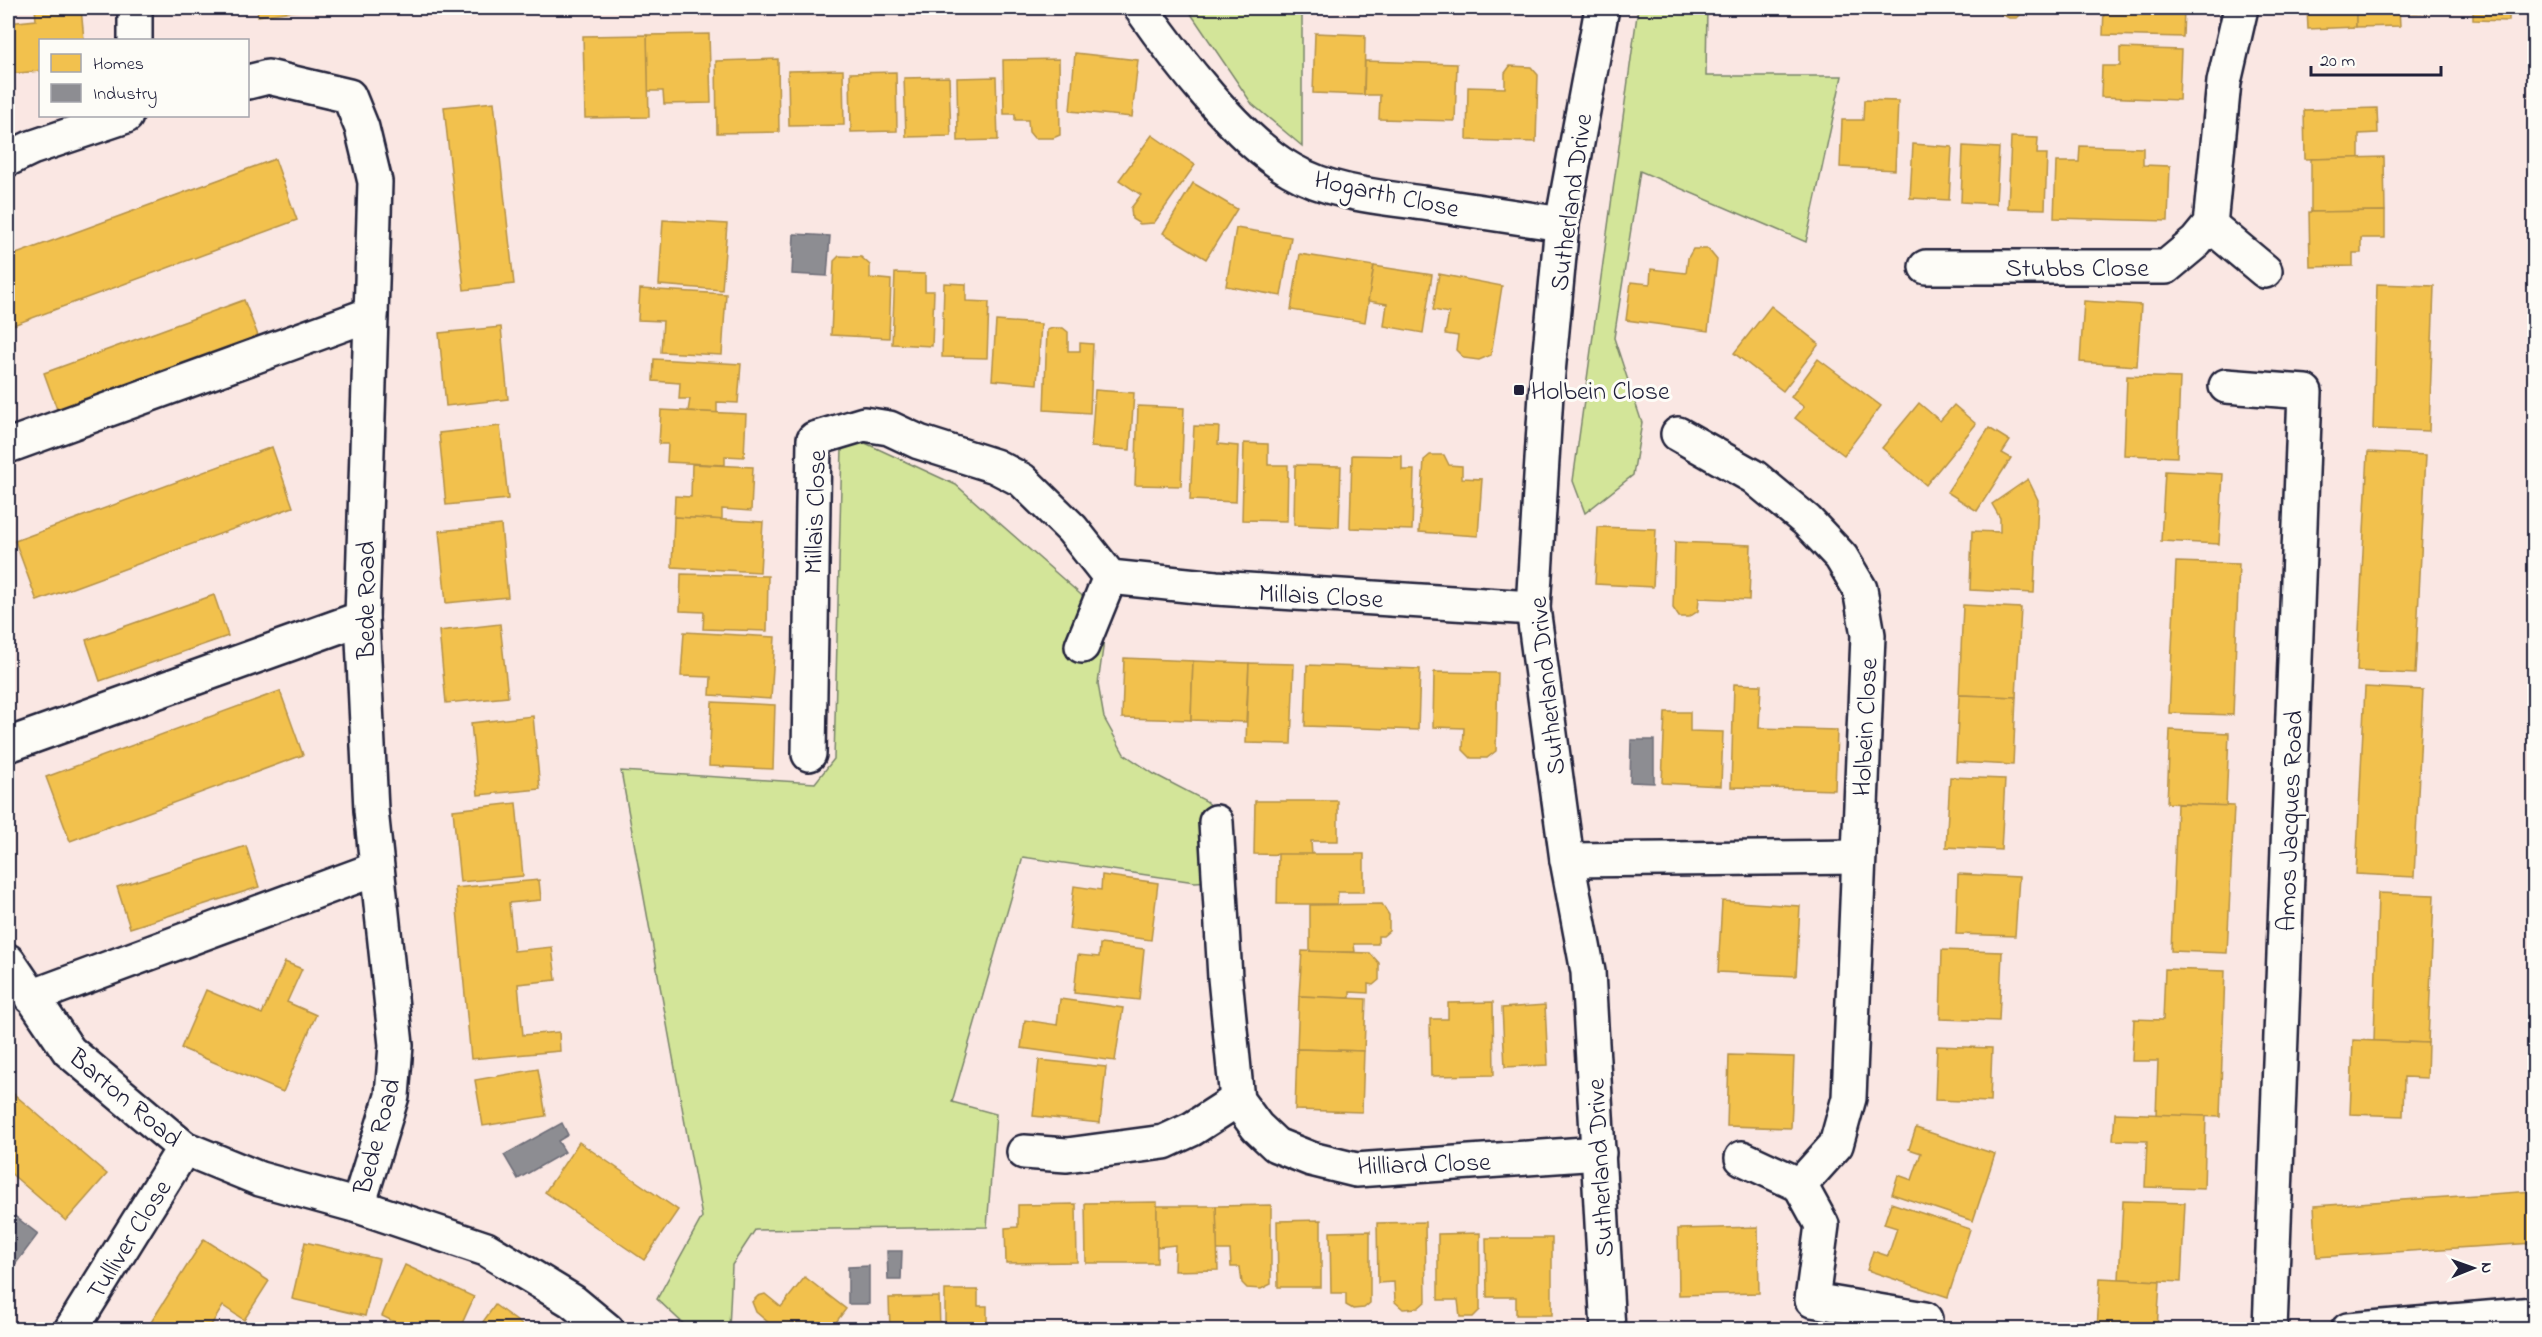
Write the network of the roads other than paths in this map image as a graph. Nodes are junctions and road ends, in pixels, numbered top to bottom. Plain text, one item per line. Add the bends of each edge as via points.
1 (135, 8) edge
2 (1141, 8) edge
3 (1602, 8) edge
4 (2241, 8) edge
5 (135, 39) edge
6 (249, 82) edge
7 (123, 117) edge
8 (8, 159) edge
9 (1562, 224) junction
10 (2210, 225) junction
11 (1926, 267) dead end
12 (2265, 271) dead end
13 (371, 314) junction
14 (2226, 386) dead end
15 (1678, 434) dead end
16 (8, 446) edge
17 (1110, 577) junction
18 (1533, 608) junction
19 (362, 618) junction
20 (1082, 646) dead end
21 (8, 745) edge
22 (809, 754) dead end
23 (1216, 822) dead end
24 (1858, 857) junction
25 (1567, 860) junction
26 (376, 869) junction
27 (8, 961) edge
28 (31, 997) junction
29 (1237, 1100) junction
30 (184, 1148) junction
31 (1024, 1152) dead end
32 (1599, 1154) junction
33 (1742, 1158) dead end
34 (1800, 1185) junction
35 (358, 1206) junction
36 (2535, 1314) edge
37 (1925, 1319) dead end
38 (72, 1329) edge
39 (608, 1329) edge
40 (1608, 1329) edge
41 (2271, 1329) edge
42 (2348, 1329) edge

1 - 5 street
2 - 9 street, Hogarth Close via 1223,111 1256,144 1291,170 1326,185 1378,197
3 - 9 street, Sutherland Drive
4 - 10 street via 2224,82
6 - 13 street, Bede Road via 268,77 349,96 362,128 375,182
7 - 8 street
9 - 18 street, Sutherland Drive via 1546,394
10 - 11 street, Stubbs Close via 2166,267
10 - 12 street
13 - 16 street
13 - 19 street, Bede Road
14 - 41 street, Amos Jacques Road via 2304,392
15 - 24 street, Holbein Close via 1754,477 1807,522 1841,557 1860,589 1868,635
17 - 18 street, Millais Close via 1216,588
17 - 20 street
17 - 22 street, Millais Close via 1072,529 1022,480 995,466 919,442 889,428 864,424 814,439
18 - 25 street, Sutherland Drive
19 - 21 street
19 - 26 street, Bede Road
23 - 29 street
24 - 25 street
24 - 34 street, Holbein Close via 1849,1098 1836,1145
25 - 32 street, Sutherland Drive via 1588,972
26 - 28 street
26 - 35 street, Bede Road via 396,1045 392,1096
27 - 28 street, Barton Road
28 - 30 street, Barton Road via 69,1051
29 - 31 street via 1164,1143 1067,1155
29 - 32 street, Hilliard Close via 1276,1144 1356,1170
30 - 35 street, Barton Road via 260,1179
30 - 38 street, Tulliver Close
32 - 40 street, Sutherland Drive
33 - 34 street
34 - 37 street via 1822,1225 1812,1300
35 - 39 street, Barton Road via 486,1250 572,1301
36 - 42 street

